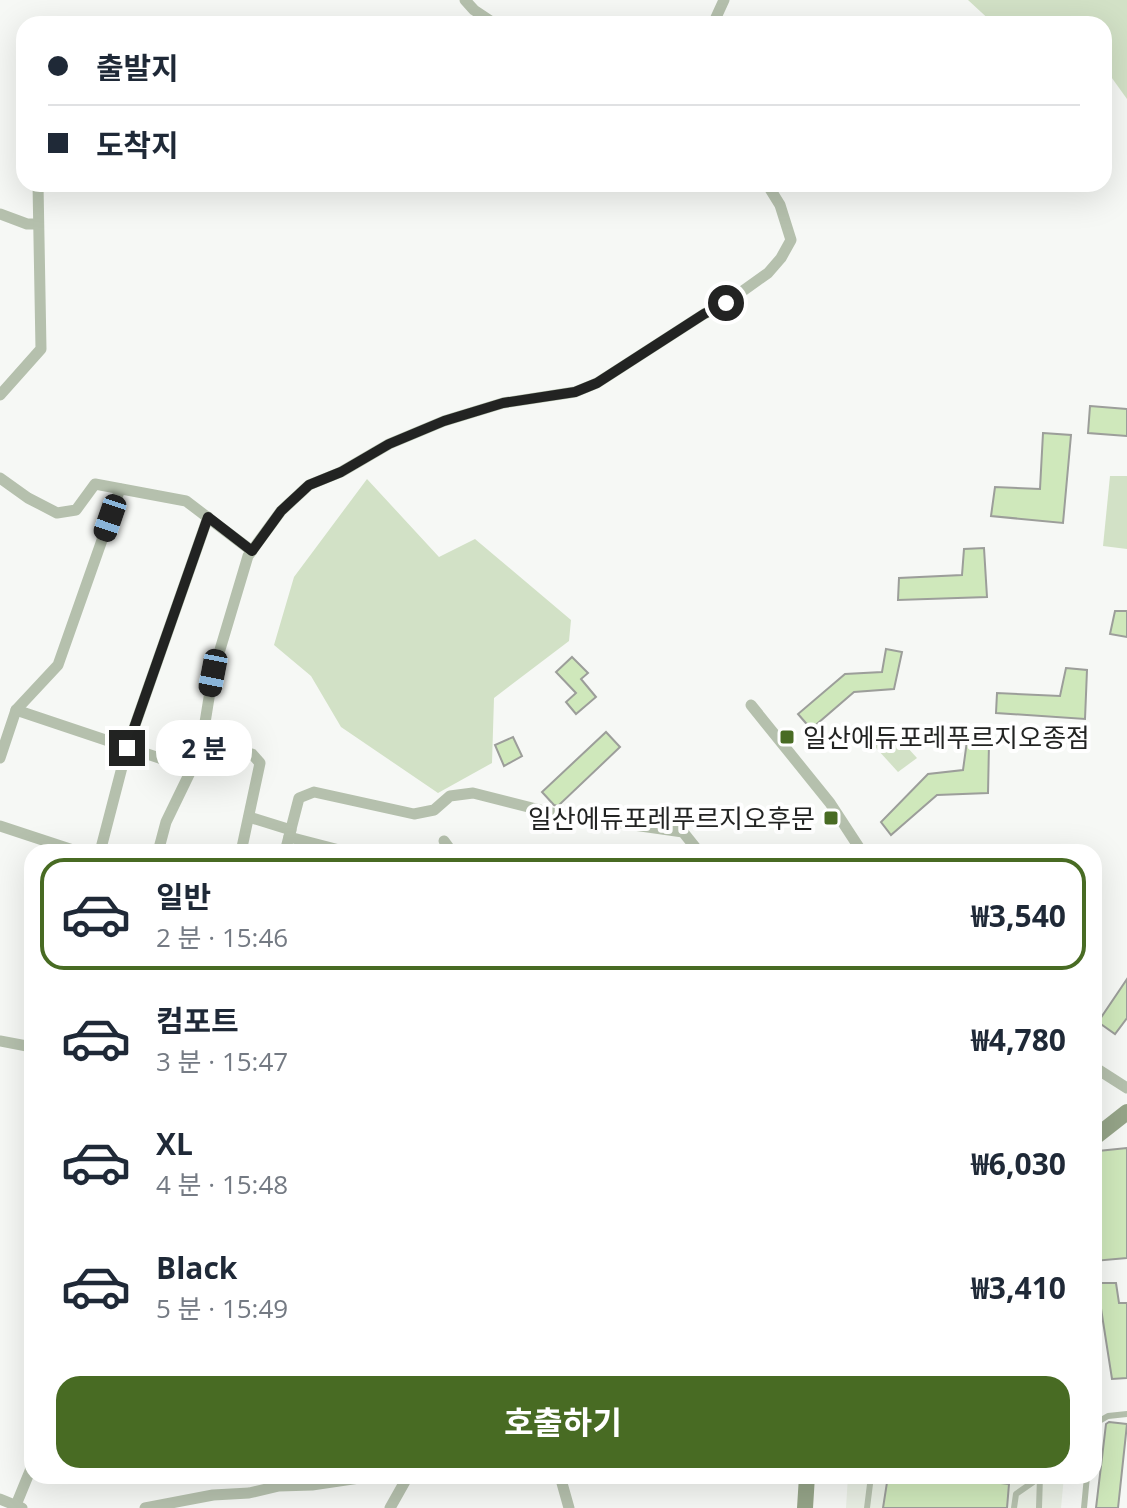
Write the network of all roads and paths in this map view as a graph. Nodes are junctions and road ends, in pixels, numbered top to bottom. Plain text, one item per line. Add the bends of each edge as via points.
1 (465, 0) edge
2 (483, 16) edge
3 (38, 192) edge
4 (772, 192) edge
5 (0, 214) edge
6 (38, 224) junction
7 (0, 395) edge
8 (0, 478) edge
9 (120, 489) junction
10 (208, 517) junction
11 (252, 551) junction
12 (751, 705) dead end
13 (16, 710) junction
14 (127, 748) junction
15 (252, 754) dead end
16 (0, 758) edge
17 (192, 769) junction
18 (249, 817) junction
19 (0, 826) edge
20 (290, 833) junction
21 (444, 841) dead end
22 (55, 844) edge
23 (102, 844) edge
24 (160, 844) edge
25 (243, 844) edge
26 (287, 844) edge
27 (321, 844) edge
28 (446, 844) edge
29 (693, 844) edge
30 (857, 844) edge
31 (0, 1041) edge
32 (24, 1046) edge
33 (1102, 1072) edge
34 (1127, 1088) edge
35 (1127, 1112) edge
36 (1102, 1132) edge
37 (1127, 1414) edge
38 (1102, 1419) edge
39 (26, 1484) edge
40 (319, 1484) edge
41 (404, 1484) edge
42 (562, 1484) edge
43 (806, 1484) edge
44 (870, 1484) edge
45 (1030, 1484) edge
46 (1040, 1484) edge
47 (1086, 1484) edge
48 (0, 1499) edge
49 (19, 1507) edge
50 (145, 1508) edge
51 (390, 1508) edge
52 (569, 1508) edge
53 (805, 1508) edge
54 (867, 1508) edge
55 (1014, 1508) edge
56 (1039, 1508) edge
57 (1084, 1508) edge

1 - 2 street
3 - 6 street
4 - 11 street via 791,240 768,273 737,295 597,383 444,421 309,485 281,511
5 - 6 street
6 - 7 street via 41,349
8 - 9 street via 57,513 76,510 95,484
9 - 10 street via 186,501
9 - 13 street via 58,665
10 - 11 street
10 - 14 street
11 - 17 street via 213,673
12 - 30 street
13 - 14 street
13 - 16 street
14 - 17 street
14 - 23 street
15 - 18 street via 260,763
17 - 24 street
18 - 20 street
18 - 25 street
19 - 22 street
20 - 26 street
20 - 27 street
20 - 29 street via 299,798 314,792 414,814 434,810 450,796 473,793 556,814 683,832
21 - 28 street
31 - 32 street
33 - 34 street
35 - 36 main road
37 - 38 lane
39 - 49 street
40 - 50 street
41 - 51 street
42 - 52 street
43 - 53 main road
44 - 54 lane
45 - 55 lane via 1016,1494
46 - 56 lane
47 - 57 lane
48 - 49 street

